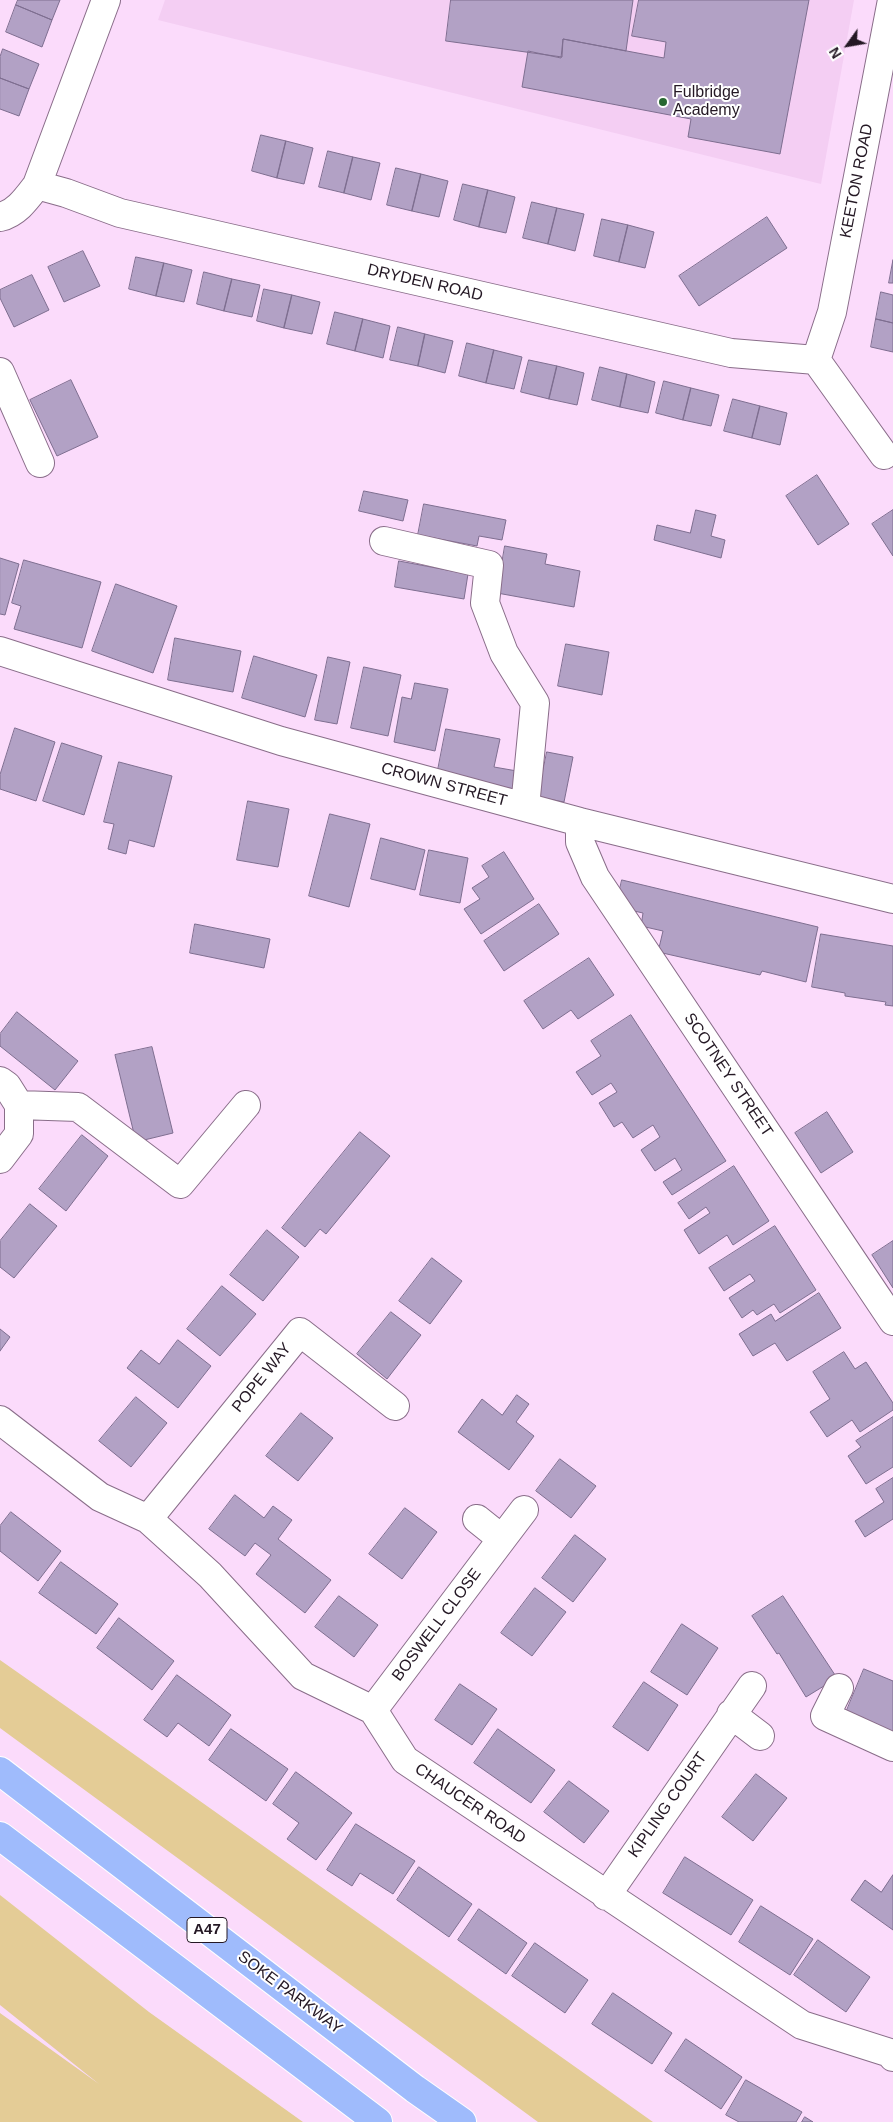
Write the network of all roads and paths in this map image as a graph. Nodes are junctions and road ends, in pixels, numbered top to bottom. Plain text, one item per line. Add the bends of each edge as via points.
1 (106, 0) edge
2 (892, 0) edge
3 (37, 185) junction
4 (0, 216) edge
5 (816, 360) junction
6 (0, 372) edge
7 (884, 455) dead end
8 (40, 463) dead end
9 (384, 541) dead end
10 (0, 651) edge
11 (524, 807) junction
12 (580, 822) junction
13 (893, 899) edge
14 (0, 1081) edge
15 (19, 1105) junction
16 (246, 1105) dead end
17 (0, 1159) edge
18 (893, 1321) edge
19 (395, 1406) dead end
20 (0, 1420) edge
21 (524, 1510) dead end
22 (148, 1519) junction
23 (477, 1519) dead end
24 (502, 1539) junction
25 (752, 1686) dead end
26 (839, 1688) dead end
27 (373, 1710) junction
28 (731, 1714) junction
29 (760, 1736) dead end
30 (893, 1747) edge
31 (0, 1770) edge
32 (0, 1836) edge
33 (606, 1896) junction
34 (892, 2053) edge
35 (415, 2089) junction
36 (378, 2122) edge
37 (462, 2122) edge
38 (472, 2122) edge

1 - 3 street
2 - 5 street, KEETON ROAD via 832,312
3 - 4 street via 22,204
3 - 5 street, DRYDEN ROAD via 120,213 721,351
5 - 7 street
6 - 8 street
9 - 11 street via 489,565 485,603 504,653 535,703
10 - 11 street, CROWN STREET via 281,741
11 - 12 street, CROWN STREET
12 - 13 street, CROWN STREET
12 - 18 street, SCOTNEY STREET via 580,842 595,877
14 - 15 street
15 - 16 street via 78,1107 180,1184
15 - 17 street via 19,1134
19 - 22 street, POPE WAY via 300,1332
20 - 22 street via 100,1497
21 - 24 street, BOSWELL CLOSE
22 - 27 street via 210,1575 303,1676
23 - 24 street
24 - 27 street, BOSWELL CLOSE
25 - 28 street, KIPLING COURT
26 - 30 street via 825,1716
27 - 33 street, CHAUCER ROAD via 404,1760
28 - 29 street
28 - 33 street, KIPLING COURT
31 - 35 highway, SOKE PARKWAY / A47
32 - 36 highway
33 - 34 street, CHAUCER ROAD via 802,2025
35 - 37 highway, SOKE PARKWAY / A47
35 - 38 highway, A47

